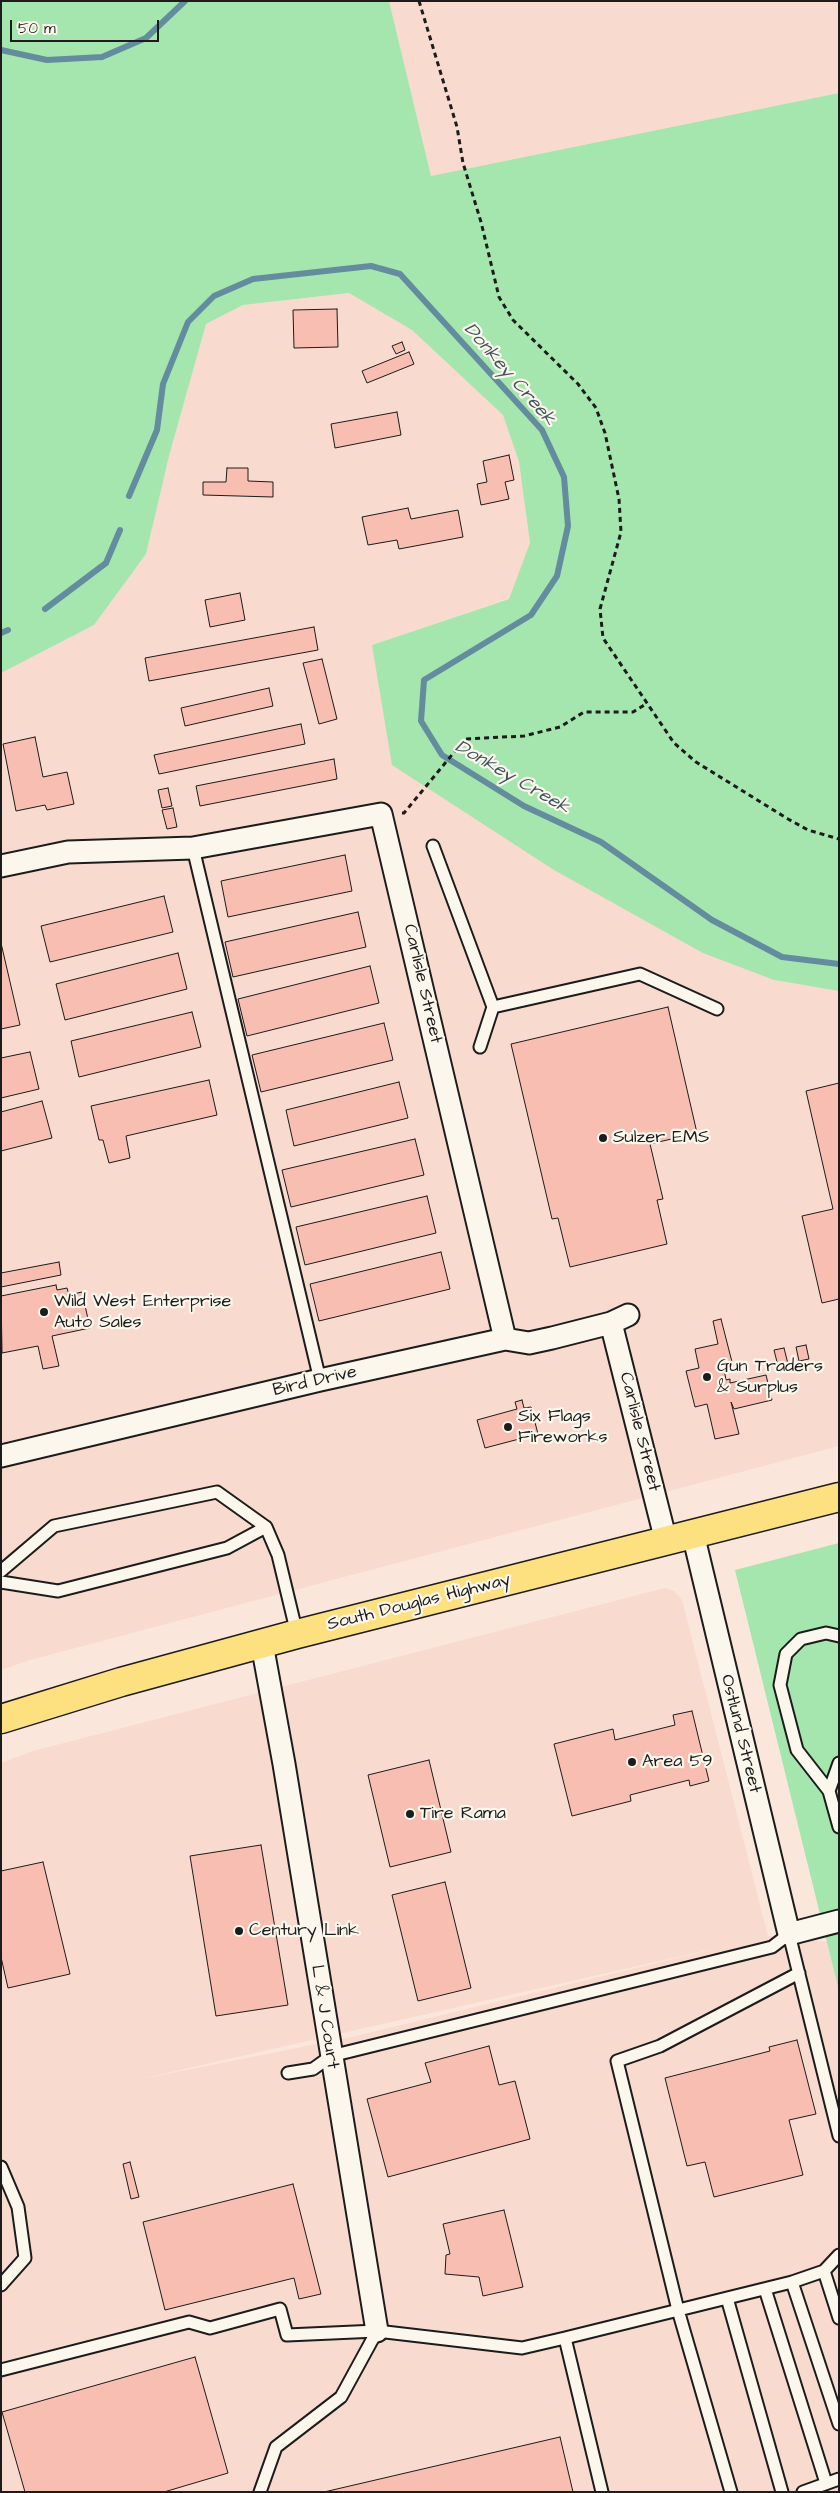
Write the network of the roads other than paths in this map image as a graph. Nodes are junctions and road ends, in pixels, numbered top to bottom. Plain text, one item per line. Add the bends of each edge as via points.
1 (433, 846) dead end
2 (194, 848) junction
3 (1, 866) edge
4 (493, 1008) junction
5 (717, 1009) dead end
6 (480, 1046) dead end
7 (620, 1319) joint
8 (506, 1339) junction
9 (320, 1380) junction
10 (1, 1456) edge
11 (839, 1496) edge
12 (266, 1527) junction
13 (693, 1534) junction
14 (666, 1541) junction
15 (1, 1571) edge
16 (1, 1582) edge
17 (297, 1634) junction
18 (839, 1636) edge
19 (262, 1644) junction
20 (1, 1719) edge
21 (839, 1763) edge
22 (829, 1791) junction
23 (839, 1827) edge
24 (839, 1921) edge
25 (789, 1934) junction
26 (799, 1973) junction
27 (331, 2056) junction
28 (288, 2073) dead end
29 (839, 2136) edge
30 (1, 2167) edge
31 (839, 2255) edge
32 (824, 2272) junction
33 (792, 2282) junction
34 (1, 2285) edge
35 (765, 2289) junction
36 (726, 2298) junction
37 (678, 2310) junction
38 (839, 2318) edge
39 (377, 2330) junction
40 (566, 2338) junction
41 (1, 2370) edge
42 (839, 2424) edge
43 (839, 2479) edge
44 (826, 2484) junction
45 (260, 2492) edge
46 (602, 2492) edge
47 (731, 2492) edge
48 (782, 2492) edge
49 (803, 2492) edge

1 - 4 lane
2 - 3 street via 68,852
2 - 8 street, Carlisle Street via 382,814
2 - 9 lane
4 - 5 lane via 640,974
4 - 6 lane
7 - 8 street, Bird Drive via 529,1343
7 - 14 street, Carlisle Street
8 - 9 street, Bird Drive
9 - 10 street, Bird Drive
11 - 13 highway, South Douglas Highway
12 - 15 lane via 217,1492 54,1526
12 - 16 lane via 227,1548 58,1591
12 - 17 lane via 278,1555
13 - 14 highway, South Douglas Highway
13 - 25 street, Ostlund Street
14 - 17 highway, South Douglas Highway
17 - 19 highway, South Douglas Highway
18 - 22 lane via 826,1633 801,1639 786,1654 780,1685 797,1750
19 - 20 highway, South Douglas Highway
19 - 27 street, L & J Court
21 - 22 lane
22 - 23 lane
24 - 25 street
25 - 26 lane
25 - 27 lane via 772,1947
26 - 29 lane
26 - 37 lane via 660,2046 617,2061
27 - 28 lane via 313,2069
27 - 39 street, L & J Court
30 - 34 lane via 18,2207 25,2258
31 - 32 lane
32 - 33 lane
32 - 38 lane
33 - 35 lane
33 - 42 lane
35 - 36 lane
35 - 44 lane
36 - 37 lane
36 - 48 lane
37 - 40 lane
37 - 47 lane
39 - 40 lane via 522,2348
39 - 41 lane via 287,2335 280,2309 210,2328 189,2322
39 - 45 lane via 341,2397 276,2447
40 - 46 lane
43 - 44 lane
44 - 49 lane

